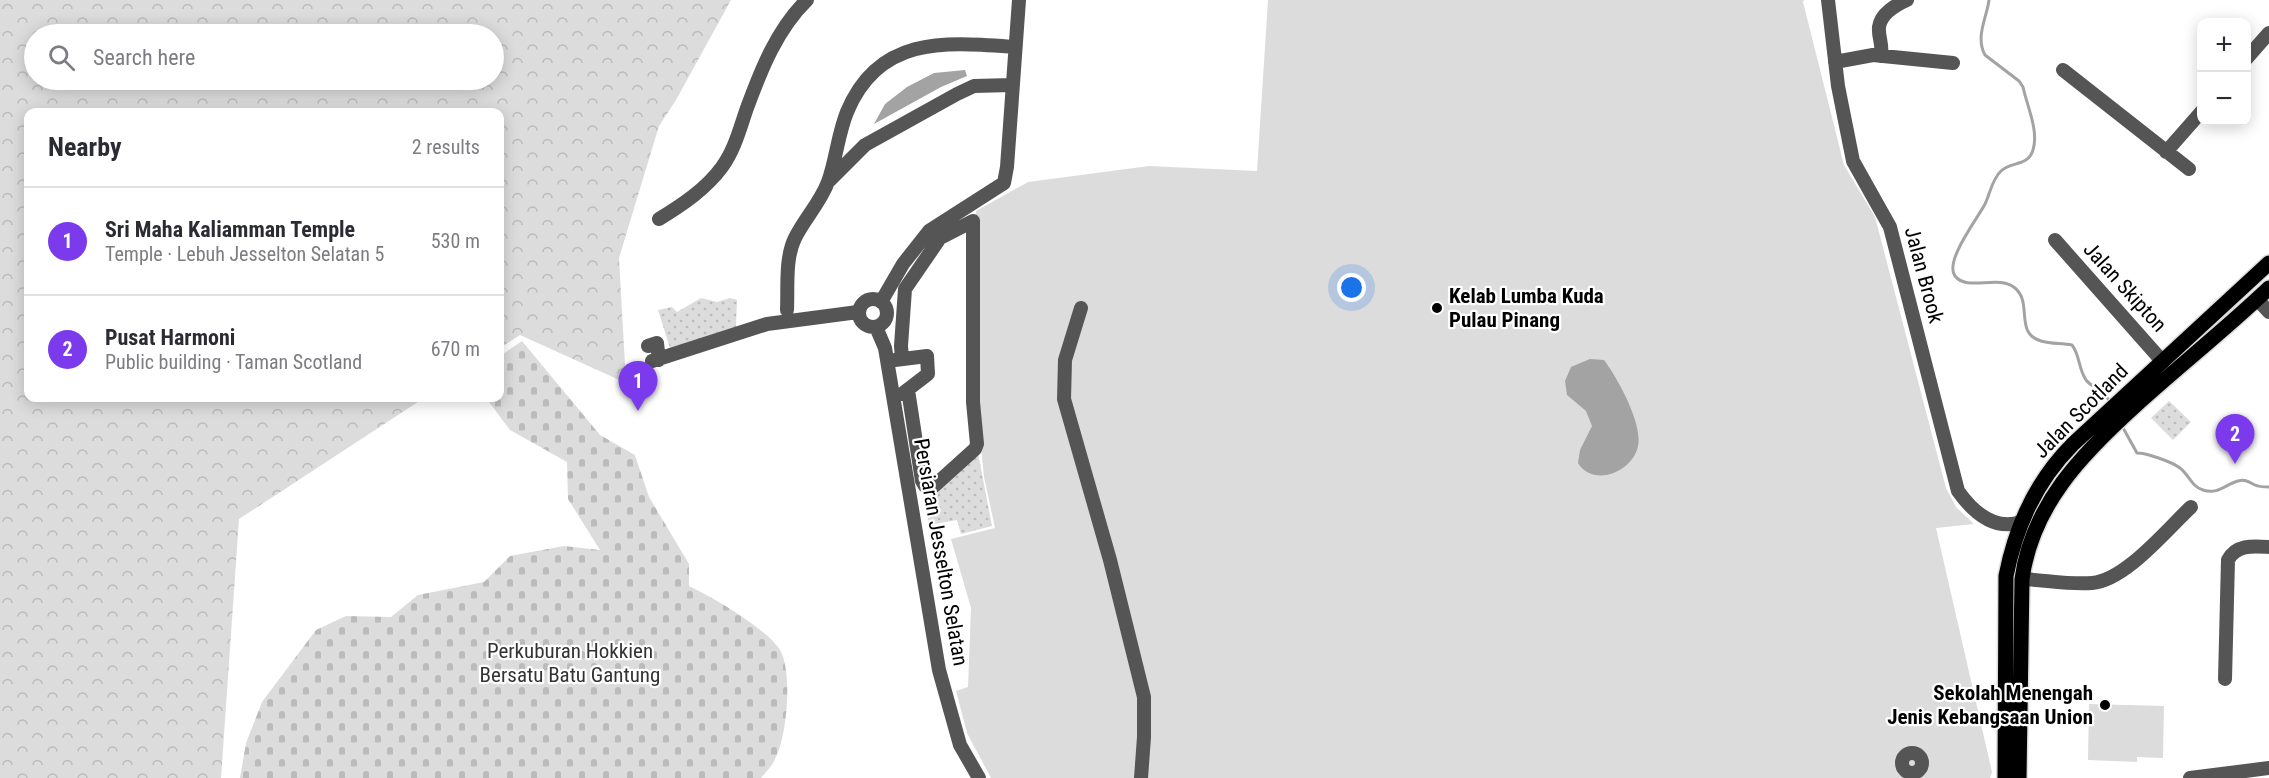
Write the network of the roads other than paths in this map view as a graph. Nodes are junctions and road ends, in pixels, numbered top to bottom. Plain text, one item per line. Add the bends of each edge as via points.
1 (807, 0) edge
2 (1019, 0) edge
3 (1828, 0) edge
4 (1907, 0) edge
5 (2269, 33) edge
6 (1015, 47) junction
7 (2251, 54) edge
8 (1881, 56) junction
9 (1835, 62) junction
10 (1953, 63) dead end
11 (2062, 70) dead end
12 (1012, 85) junction
13 (2197, 117) edge
14 (2166, 152) junction
15 (2188, 170) dead end
16 (828, 182) junction
17 (659, 219) dead end
18 (2055, 240) dead end
19 (2269, 263) edge
20 (2269, 288) edge
21 (2257, 299) junction
22 (881, 302) junction
23 (1081, 308) dead end
24 (787, 310) dead end
25 (858, 312) junction
26 (2269, 312) edge
27 (876, 327) junction
28 (648, 346) dead end
29 (902, 359) junction
30 (887, 361) junction
31 (2163, 362) junction
32 (908, 390) junction
33 (894, 401) junction
34 (2117, 412) junction
35 (2191, 507) dead end
36 (2021, 522) junction
37 (2269, 547) edge
38 (2022, 579) junction
39 (2225, 679) dead end
40 (2269, 768) edge
41 (2237, 775) edge
42 (979, 778) edge
43 (1141, 778) edge
44 (2005, 778) edge
45 (2019, 778) edge
46 (2190, 778) edge

1 - 17 street via 797,9 766,60 738,138 722,167 704,187
2 - 6 street
3 - 9 street, Jalan Brook
4 - 8 street via 1889,10 1880,23
5 - 7 street
6 - 12 street
6 - 16 street via 930,45 895,56 879,67 847,112
8 - 9 street
8 - 10 street
9 - 36 street, Jalan Brook via 1853,161 1890,227 1958,491 1982,518 2003,525
11 - 14 street
12 - 16 street via 974,87 957,93 865,145
12 - 22 street via 1004,183 929,231 903,264
13 - 14 street
14 - 15 street
16 - 24 street via 795,239
18 - 31 street, Jalan Skipton
19 - 31 main road, Jalan Scotland
20 - 21 main road, Jalan Scotland
21 - 26 street
21 - 34 main road, Jalan Scotland
22 - 25 street via 867,300
22 - 27 street via 886,318
23 - 43 street via 1065,360 1064,399 1144,697
25 - 27 street via 863,324
25 - 28 street via 766,324 656,360 657,343
27 - 30 street, Persiaran Jesselton Selatan
29 - 30 street
29 - 32 street via 927,356 928,374
29 - 32 street via 905,289 940,238 974,221 973,402 977,444 934,486 925,486 922,481
30 - 33 street, Persiaran Jesselton Selatan
31 - 34 main road, Jalan Scotland
32 - 33 street
33 - 42 street, Persiaran Jesselton Selatan via 939,670 960,745
34 - 36 main road, Jalan Scotland via 2061,456 2038,487
34 - 38 main road, Jalan Scotland via 2048,501 2029,547
35 - 38 street via 2131,564 2108,578 2092,583
36 - 44 main road, Jalan Scotland via 2006,576
37 - 39 street via 2243,547 2228,560
38 - 45 main road, Jalan Scotland
40 - 41 street
41 - 46 street

